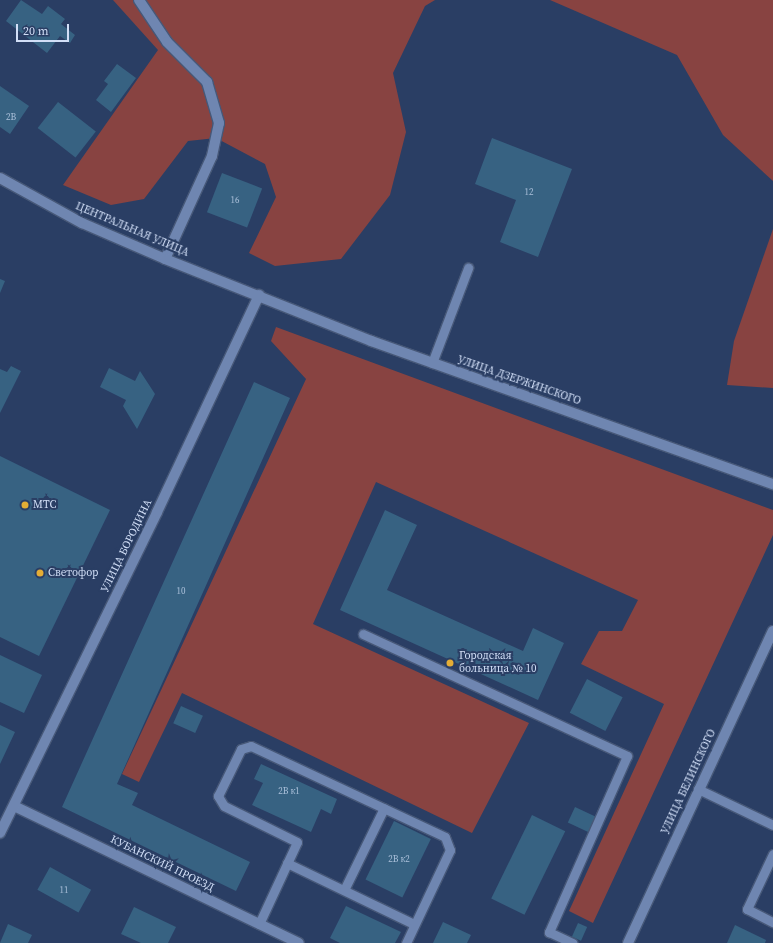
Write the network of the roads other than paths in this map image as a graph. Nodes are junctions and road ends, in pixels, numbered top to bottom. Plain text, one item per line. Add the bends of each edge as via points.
1 (139, 0) edge
2 (0, 178) edge
3 (165, 259) junction
4 (468, 268) dead end
5 (259, 295) junction
6 (432, 363) junction
7 (773, 484) edge
8 (773, 631) edge
9 (363, 634) dead end
10 (698, 789) junction
11 (14, 806) junction
12 (384, 808) junction
13 (773, 824) edge
14 (0, 833) edge
15 (773, 854) edge
16 (287, 863) junction
17 (344, 890) junction
18 (773, 922) edge
19 (259, 924) junction
20 (414, 924) junction
21 (299, 943) edge
22 (406, 943) edge
23 (573, 943) edge
24 (628, 943) edge

1 - 3 street via 167,42 207,82 219,123 212,156
2 - 3 street, ЦЕНТРАЛЬНАЯ УЛИЦА via 82,223
3 - 5 street, ЦЕНТРАЛЬНАЯ УЛИЦА
4 - 6 lane
5 - 6 street, УЛИЦА ДЗЕРЖИНСКОГО
5 - 11 street, УЛИЦА БОРОДИНА
6 - 7 street, УЛИЦА ДЗЕРЖИНСКОГО
8 - 10 street, УЛИЦА БЕЛИНСКОГО
9 - 23 lane via 627,756 549,932
10 - 13 lane
10 - 24 street, УЛИЦА БЕЛИНСКОГО
11 - 14 street, УЛИЦА БОРОДИНА
11 - 19 street, КУБАНСКИЙ ПРОЕЗД
12 - 16 lane via 251,746 241,749 218,796 224,806 296,842
12 - 17 lane
12 - 20 lane via 445,836 450,850
15 - 18 lane via 747,909
16 - 17 lane
16 - 19 lane
17 - 20 lane
19 - 21 street, КУБАНСКИЙ ПРОЕЗД
20 - 22 lane

